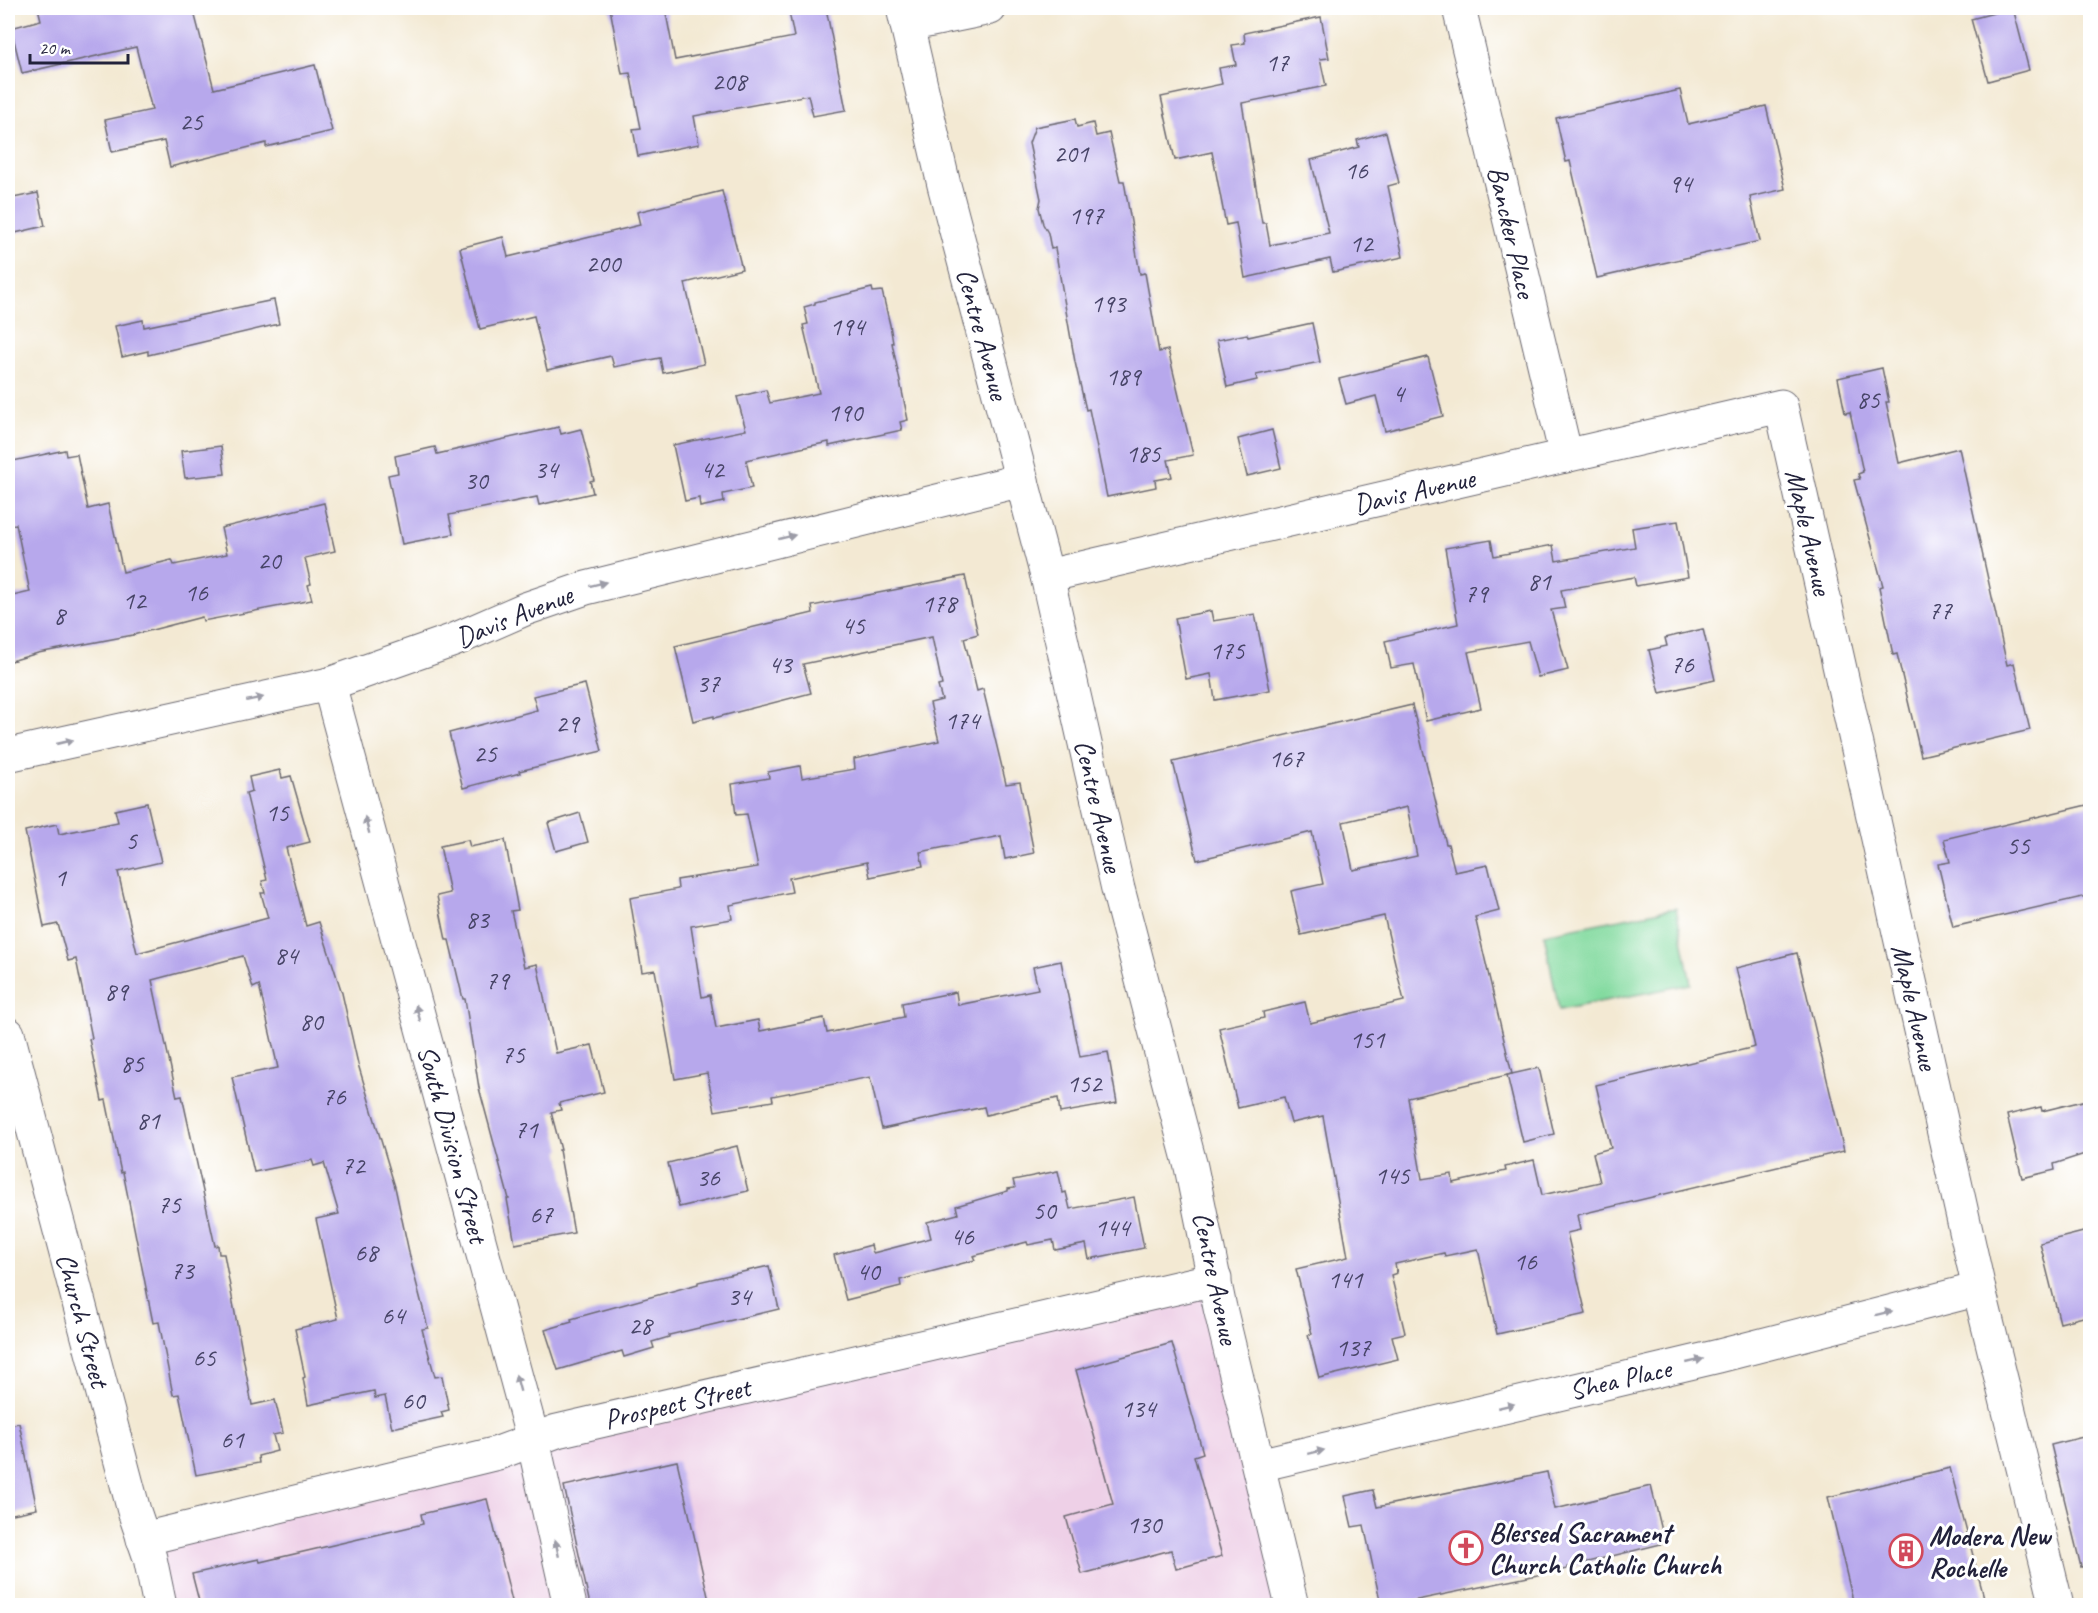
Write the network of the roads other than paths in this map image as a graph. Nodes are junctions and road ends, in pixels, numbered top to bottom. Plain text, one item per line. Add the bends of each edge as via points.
1 (990, 8) edge
2 (1459, 8) edge
3 (905, 16) edge
4 (1781, 406) joint
5 (1566, 456) junction
6 (1022, 480) junction
7 (1047, 576) junction
8 (328, 684) junction
9 (8, 755) edge
10 (8, 1034) edge
11 (1215, 1279) junction
12 (1979, 1289) junction
13 (533, 1440) junction
14 (1259, 1465) junction
15 (143, 1539) junction
16 (160, 1605) edge
17 (570, 1605) edge
18 (1292, 1605) edge
19 (2057, 1605) edge

1 - 3 street
2 - 5 street, Bancker Place
3 - 6 street, Centre Avenue via 944,185
4 - 5 street, Davis Avenue
4 - 12 street, Maple Avenue
5 - 7 street, Davis Avenue
6 - 7 street, Centre Avenue
8 -> 6 street, Davis Avenue via 586,588
7 - 11 street, Centre Avenue via 1118,889 1191,1167
9 -> 8 street, Davis Avenue
13 -> 8 street, South Division Street
10 - 15 street, Church Street
11 - 13 street, Prospect Street via 557,1431
11 - 14 street, Centre Avenue
14 -> 12 street, Shea Place via 1719,1356
12 - 19 street, Maple Avenue
13 - 15 street, Prospect Street via 498,1453
17 -> 13 street, South Division Street
14 - 18 street, Centre Avenue
15 - 16 street, Church Street

